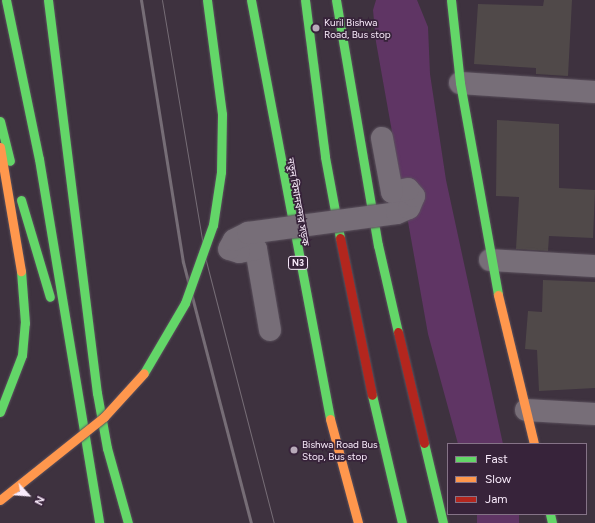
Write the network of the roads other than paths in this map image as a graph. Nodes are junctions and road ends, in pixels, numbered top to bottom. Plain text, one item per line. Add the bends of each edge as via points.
1 (6, 0) edge
2 (48, 0) edge
3 (207, 0) edge
4 (251, 0) edge
5 (305, 0) edge
6 (336, 0) edge
7 (451, 0) edge
8 (460, 83) junction
9 (595, 92) edge
10 (0, 122) edge
11 (382, 138) dead end
12 (0, 147) edge
13 (490, 260) junction
14 (595, 266) edge
15 (270, 330) dead end
16 (66, 335) junction
17 (526, 410) junction
18 (0, 412) edge
19 (595, 414) edge
20 (534, 443) edge
21 (0, 500) edge
22 (99, 523) edge
23 (128, 523) edge
24 (358, 523) edge
25 (402, 523) edge
26 (442, 523) edge

1 - 16 main road via 39,159
2 - 23 main road via 73,178 97,393 107,448
3 - 21 main road, bridge via 220,90 221,172 213,225 185,303 142,374 104,418
4 - 24 main road, নতুন বিমানবন্দর সড়ক / N3 via 305,302 332,429
5 - 25 main road via 325,157 359,337
6 - 26 main road via 371,208
7 - 8 main road
8 - 9 street
8 - 13 main road
10 - 16 main road via 41,274
11 - 15 street, bridge via 392,192 408,189 414,196 409,208 397,213 248,233 234,240 229,249 239,252 256,249
12 - 18 main road via 21,271 25,323 20,362
13 - 14 street
13 - 17 main road
16 - 22 main road
17 - 19 street
17 - 20 main road

